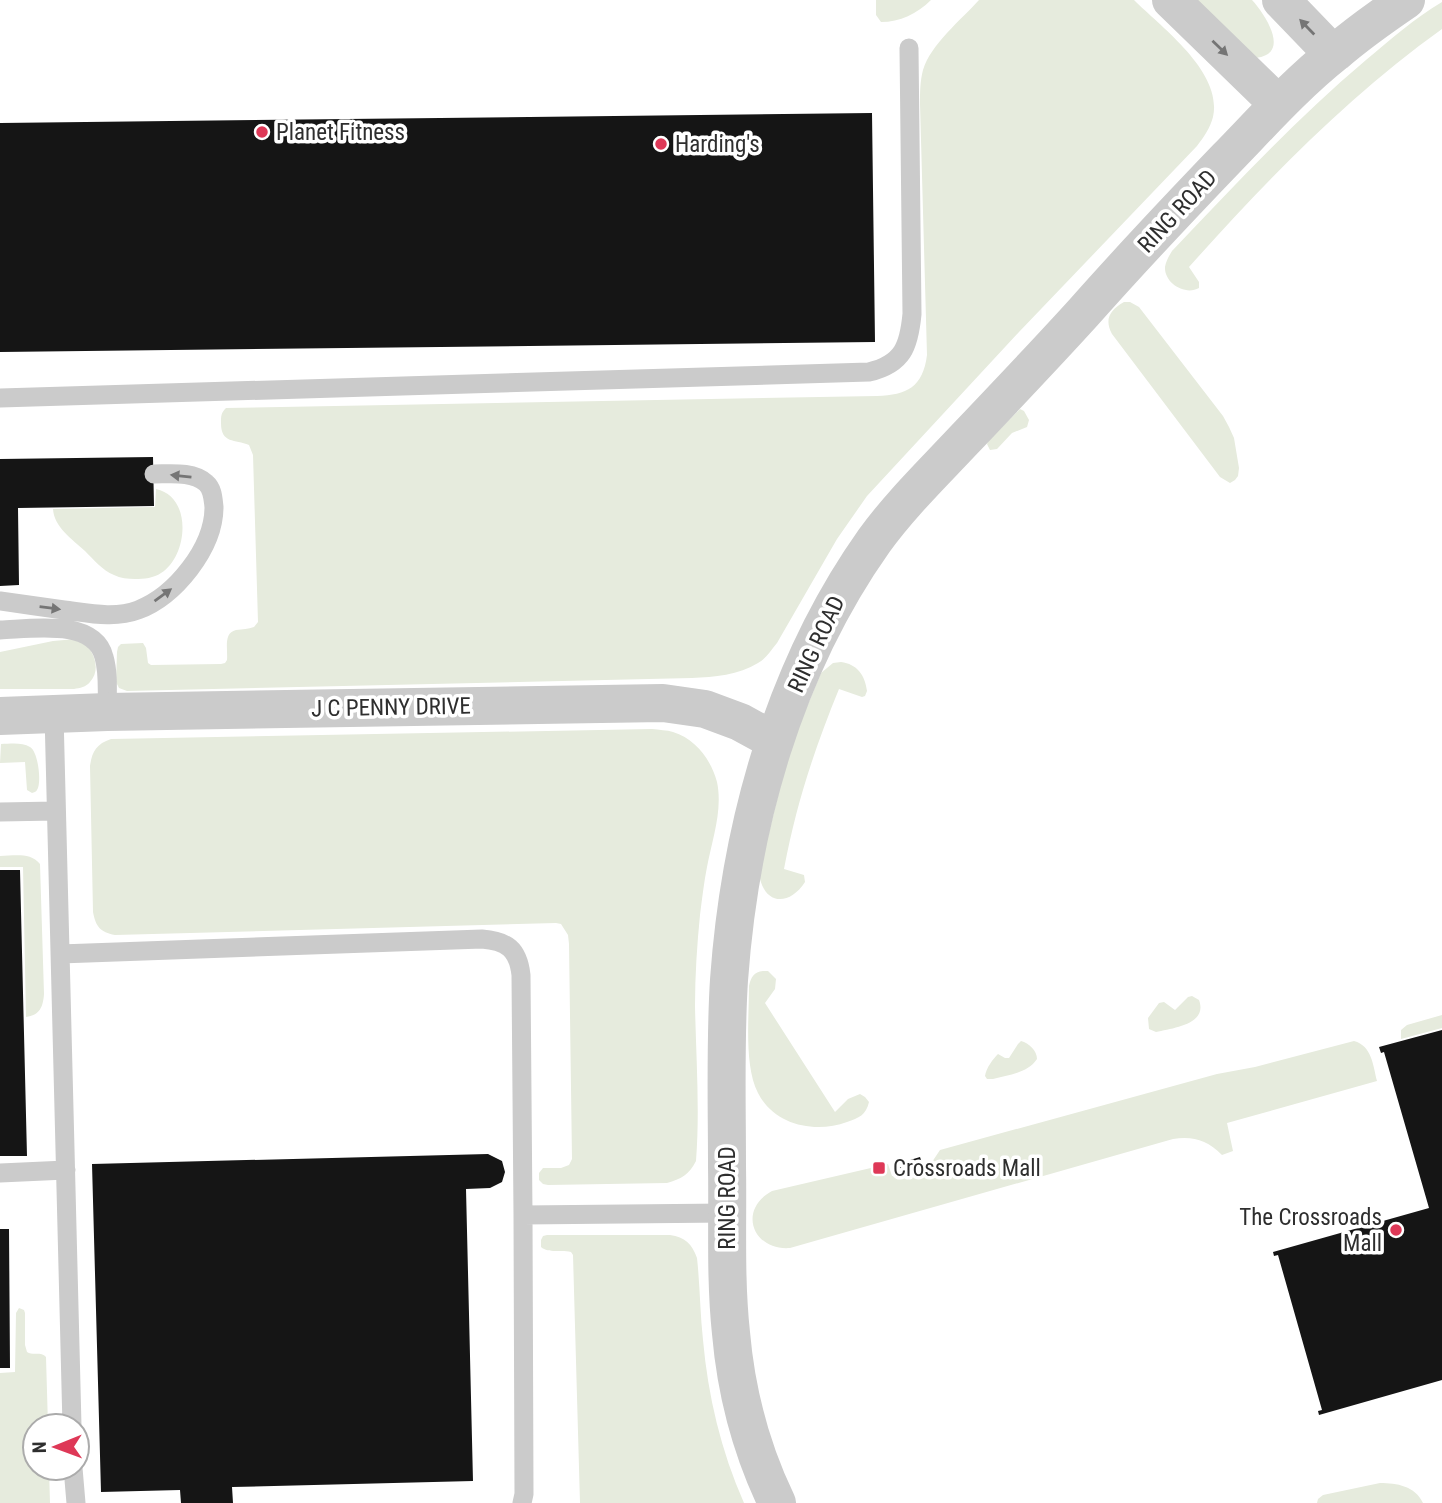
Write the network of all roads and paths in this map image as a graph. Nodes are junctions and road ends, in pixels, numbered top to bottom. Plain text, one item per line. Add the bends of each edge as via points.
1 (1171, 0) edge
2 (1281, 0) edge
3 (1406, 0) edge
4 (909, 48) dead end
5 (1333, 54) junction
6 (1278, 104) junction
7 (0, 398) edge
8 (154, 474) dead end
9 (0, 601) edge
10 (0, 630) edge
11 (107, 712) junction
12 (54, 714) junction
13 (0, 716) edge
14 (775, 741) junction
15 (56, 811) junction
16 (0, 812) edge
17 (60, 954) junction
18 (66, 1170) junction
19 (0, 1173) edge
20 (726, 1213) junction
21 (523, 1215) junction
22 (72, 1412) edge
23 (75, 1482) edge
24 (76, 1503) edge
25 (522, 1503) edge
26 (777, 1503) edge

1 -> 6 street
5 -> 2 street
3 - 5 street, RING ROAD
4 - 7 lane via 911,331 905,348 883,369
5 - 6 street, RING ROAD
6 - 14 street, RING ROAD via 889,521 826,616
9 -> 8 lane via 118,615 137,611 173,588 211,532 213,496 197,478
10 - 11 lane via 73,630 98,643 106,670
11 - 12 street, J C PENNY DRIVE
11 - 14 street, J C PENNY DRIVE via 663,703 705,709
12 - 13 street, J C PENNY DRIVE
12 - 15 lane
14 - 20 street, RING ROAD via 751,827 733,933
15 - 16 lane
15 - 17 lane
17 - 18 lane
17 - 21 lane via 482,939 507,945 520,964 521,975
18 - 19 lane
18 - 22 lane
20 - 21 lane
20 - 26 street, RING ROAD via 734,1362 752,1435
21 - 25 lane
23 - 24 lane

